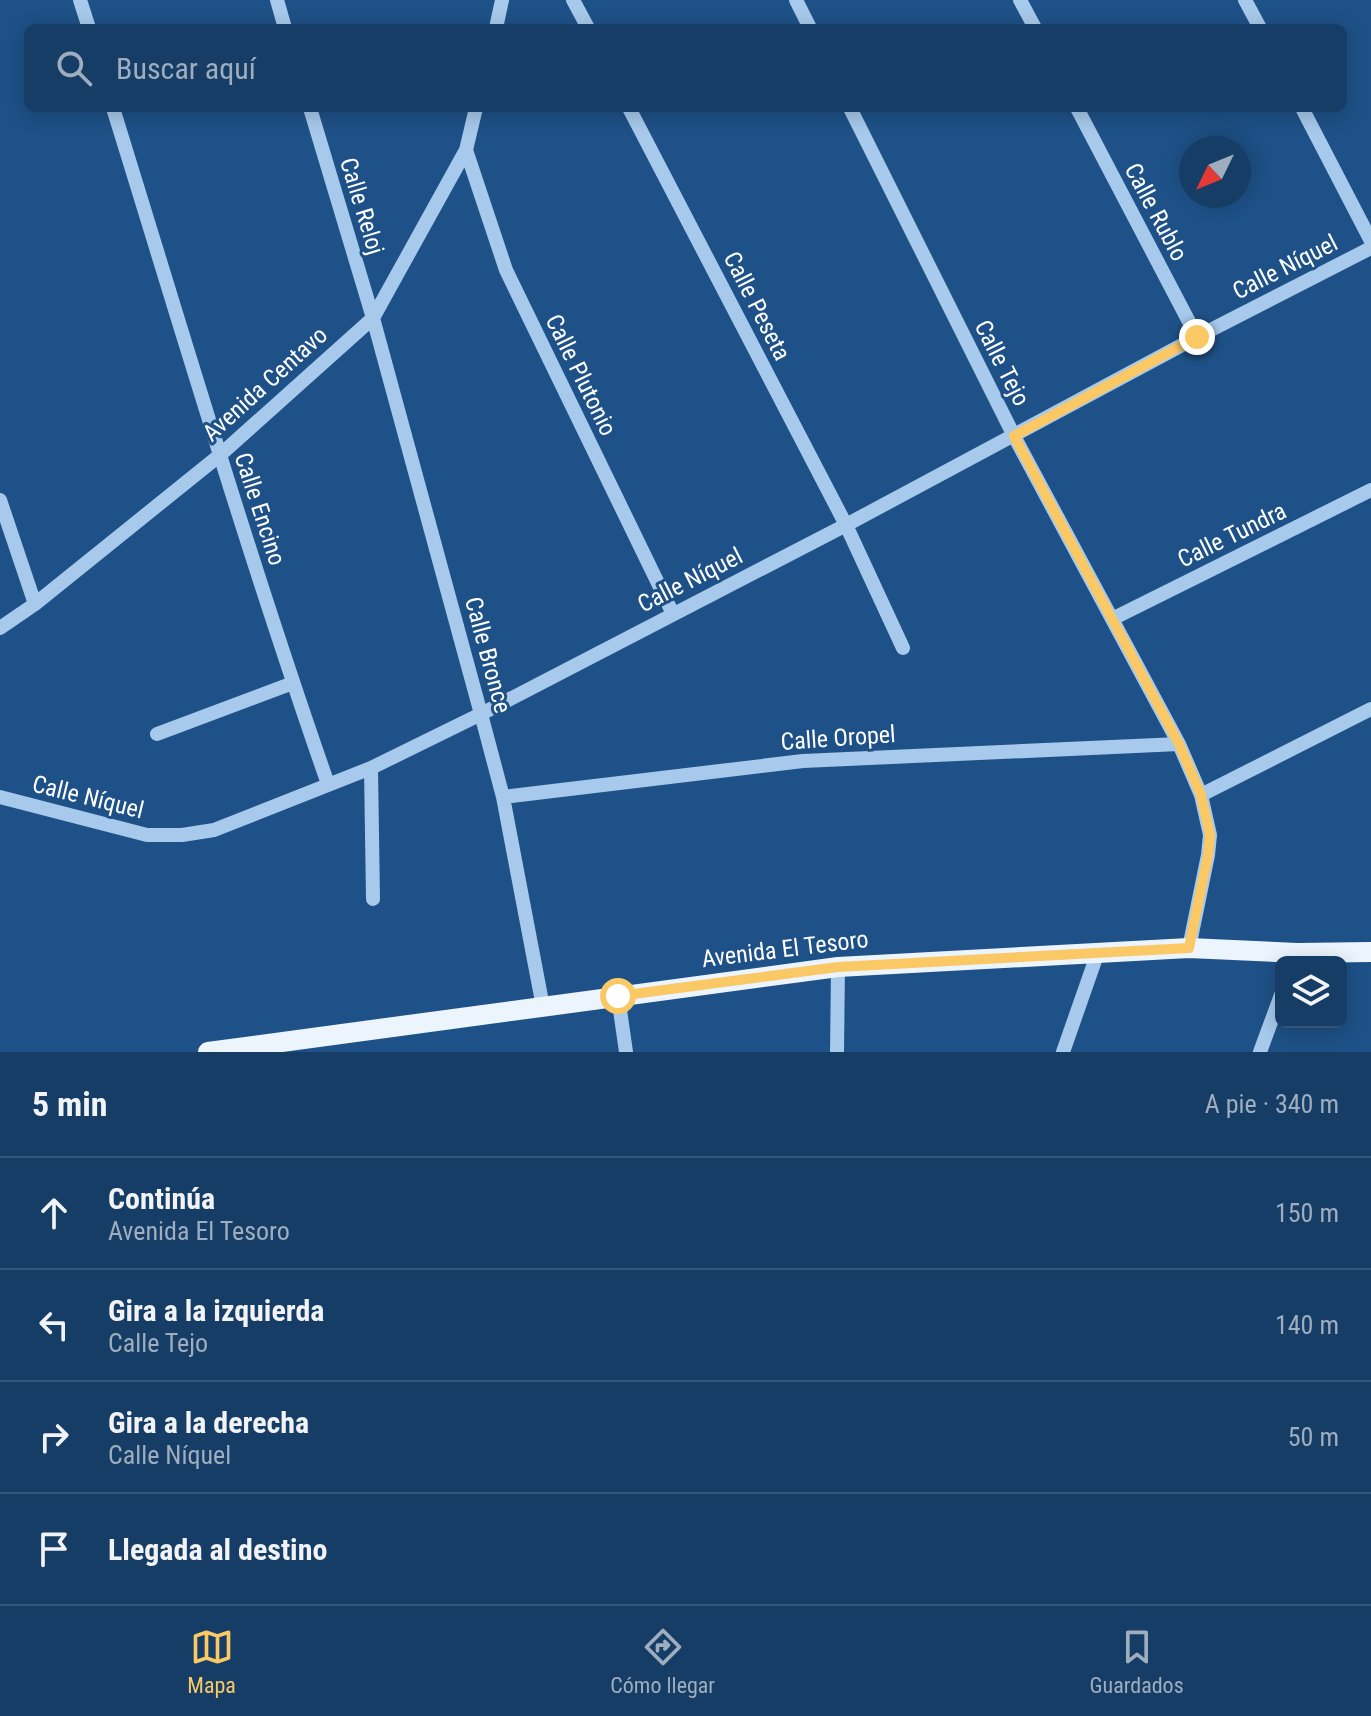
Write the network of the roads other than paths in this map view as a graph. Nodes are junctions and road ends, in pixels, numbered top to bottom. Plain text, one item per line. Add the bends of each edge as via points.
1 (80, 0) edge
2 (277, 0) edge
3 (502, 0) edge
4 (573, 0) edge
5 (796, 0) edge
6 (1020, 0) edge
7 (1245, 0) edge
8 (88, 24) edge
9 (284, 24) edge
10 (497, 24) edge
11 (586, 24) edge
12 (808, 24) edge
13 (1033, 24) edge
14 (1258, 24) edge
15 (114, 112) edge
16 (311, 112) edge
17 (475, 112) edge
18 (631, 112) edge
19 (852, 112) edge
20 (1079, 112) edge
21 (1304, 112) edge
22 (466, 150) junction
23 (1371, 241) edge
24 (1371, 248) edge
25 (373, 318) junction
26 (1197, 337) junction
27 (1014, 436) junction
28 (220, 455) junction
29 (1371, 490) edge
30 (0, 500) edge
31 (846, 525) junction
32 (35, 604) junction
33 (673, 614) junction
34 (1112, 619) junction
35 (0, 628) edge
36 (903, 648) dead end
37 (293, 683) junction
38 (1371, 709) edge
39 (481, 714) junction
40 (157, 734) dead end
41 (1179, 744) junction
42 (371, 768) junction
43 (328, 784) junction
44 (1201, 795) junction
45 (0, 797) edge
46 (503, 797) junction
47 (373, 899) dead end
48 (1189, 948) junction
49 (1098, 952) junction
50 (1371, 952) edge
51 (1275, 956) edge
52 (1320, 956) edge
53 (838, 967) junction
54 (618, 996) junction
55 (543, 1007) junction
56 (1275, 1011) edge
57 (208, 1052) edge
58 (626, 1052) edge
59 (837, 1052) edge
60 (1063, 1052) edge
61 (1260, 1052) edge

1 - 8 street
2 - 9 street
3 - 10 street
4 - 11 street
5 - 12 street
6 - 13 street
7 - 14 street
15 - 28 street, Calle Encino
16 - 25 street, Calle Reloj
17 - 22 street, Avenida Centavo
18 - 31 street, Calle Peseta
19 - 27 street, Calle Tejo
20 - 26 street, Calle Rublo
21 - 23 street
22 - 25 street, Avenida Centavo
22 - 33 street, Calle Plutonio via 506,270
24 - 26 street, Calle Níquel
25 - 28 street, Avenida Centavo
25 - 39 street, Calle Bronce
26 - 27 street, Calle Níquel
27 - 31 street, Calle Níquel
27 - 34 street, Calle Tejo
28 - 32 street, Avenida Centavo
28 - 37 street, Calle Encino
29 - 34 street, Calle Tundra
30 - 32 street
31 - 33 street, Calle Níquel
31 - 36 street, Calle Peseta
32 - 35 street, Avenida Centavo
33 - 39 street, Calle Níquel
34 - 41 street, Calle Tejo
37 - 40 street
37 - 43 street, Calle Encino
38 - 44 street
39 - 42 street, Calle Níquel
39 - 46 street, Calle Bronce
41 - 44 street, Calle Tejo
41 - 46 street, Calle Oropel via 803,761
42 - 43 street, Calle Níquel
42 - 47 street
43 - 45 street, Calle Níquel via 214,830 182,835 147,835
44 - 48 street, Calle Tejo via 1210,835
46 - 55 street, Calle Bronce
48 - 49 main road, Avenida El Tesoro
48 - 51 main road, Avenida El Tesoro
49 - 53 main road, Avenida El Tesoro
49 - 60 street
50 - 52 main road, Avenida El Tesoro
53 - 54 main road, Avenida El Tesoro
53 - 59 street
54 - 55 main road, Avenida El Tesoro
54 - 58 street
55 - 57 main road, Avenida El Tesoro
56 - 61 street

